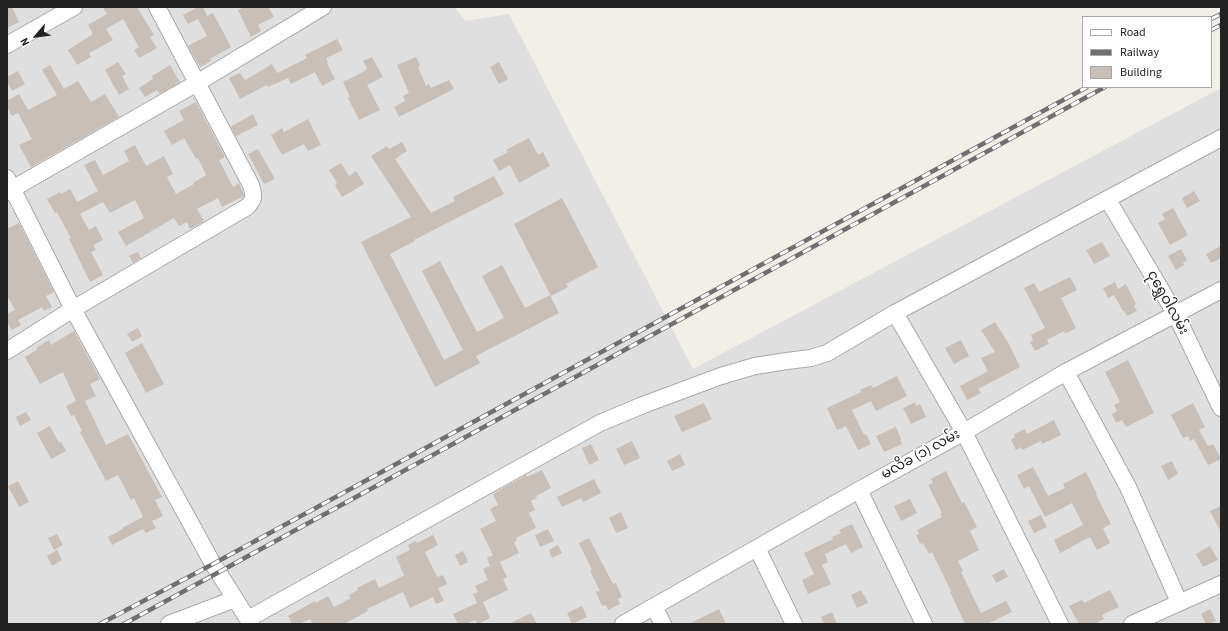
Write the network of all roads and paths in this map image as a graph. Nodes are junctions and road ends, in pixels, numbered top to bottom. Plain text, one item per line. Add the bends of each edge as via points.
1 (74, 7) edge
2 (157, 7) edge
3 (323, 7) edge
4 (7, 45) edge
5 (197, 83) junction
6 (1221, 138) edge
7 (9, 186) edge
8 (1108, 200) junction
9 (1221, 290) edge
10 (74, 309) junction
11 (895, 313) junction
12 (1176, 314) junction
13 (7, 351) edge
14 (1066, 372) junction
15 (1221, 408) edge
16 (964, 432) junction
17 (859, 490) junction
18 (757, 548) junction
19 (1221, 584) edge
20 (235, 599) junction
21 (1179, 602) junction
22 (654, 607) junction
23 (249, 622) edge
24 (169, 624) edge
25 (623, 624) edge
26 (662, 624) edge
27 (794, 624) edge
28 (924, 624) edge
29 (1060, 624) edge
30 (1132, 624) edge

1 - 4 street
2 - 5 street
3 - 5 street
5 - 7 street
5 - 10 street via 251,185 253,201 247,207
6 - 8 street
7 - 10 street
8 - 11 street
8 - 12 street, ငုရွှေဝါလမ်း
9 - 12 street, မလိခ (၁) လမ်း
10 - 13 street
10 - 20 street via 213,564
11 - 16 street
11 - 23 street via 827,353 742,370 600,423
12 - 14 street, မလိခ (၁) လမ်း
12 - 15 street, ငုရွှေဝါလမ်း
14 - 16 street, မလိခ (၁) လမ်း
14 - 21 street via 1128,487
16 - 17 street, မလိခ (၁) လမ်း
16 - 29 street
17 - 18 street, မလိခ (၁) လမ်း
17 - 28 street
18 - 22 street, မလိခ (၁) လမ်း
18 - 27 street
19 - 21 street
20 - 23 street
20 - 24 street
21 - 30 street
22 - 25 street, မလိခ (၁) လမ်း
22 - 26 street

